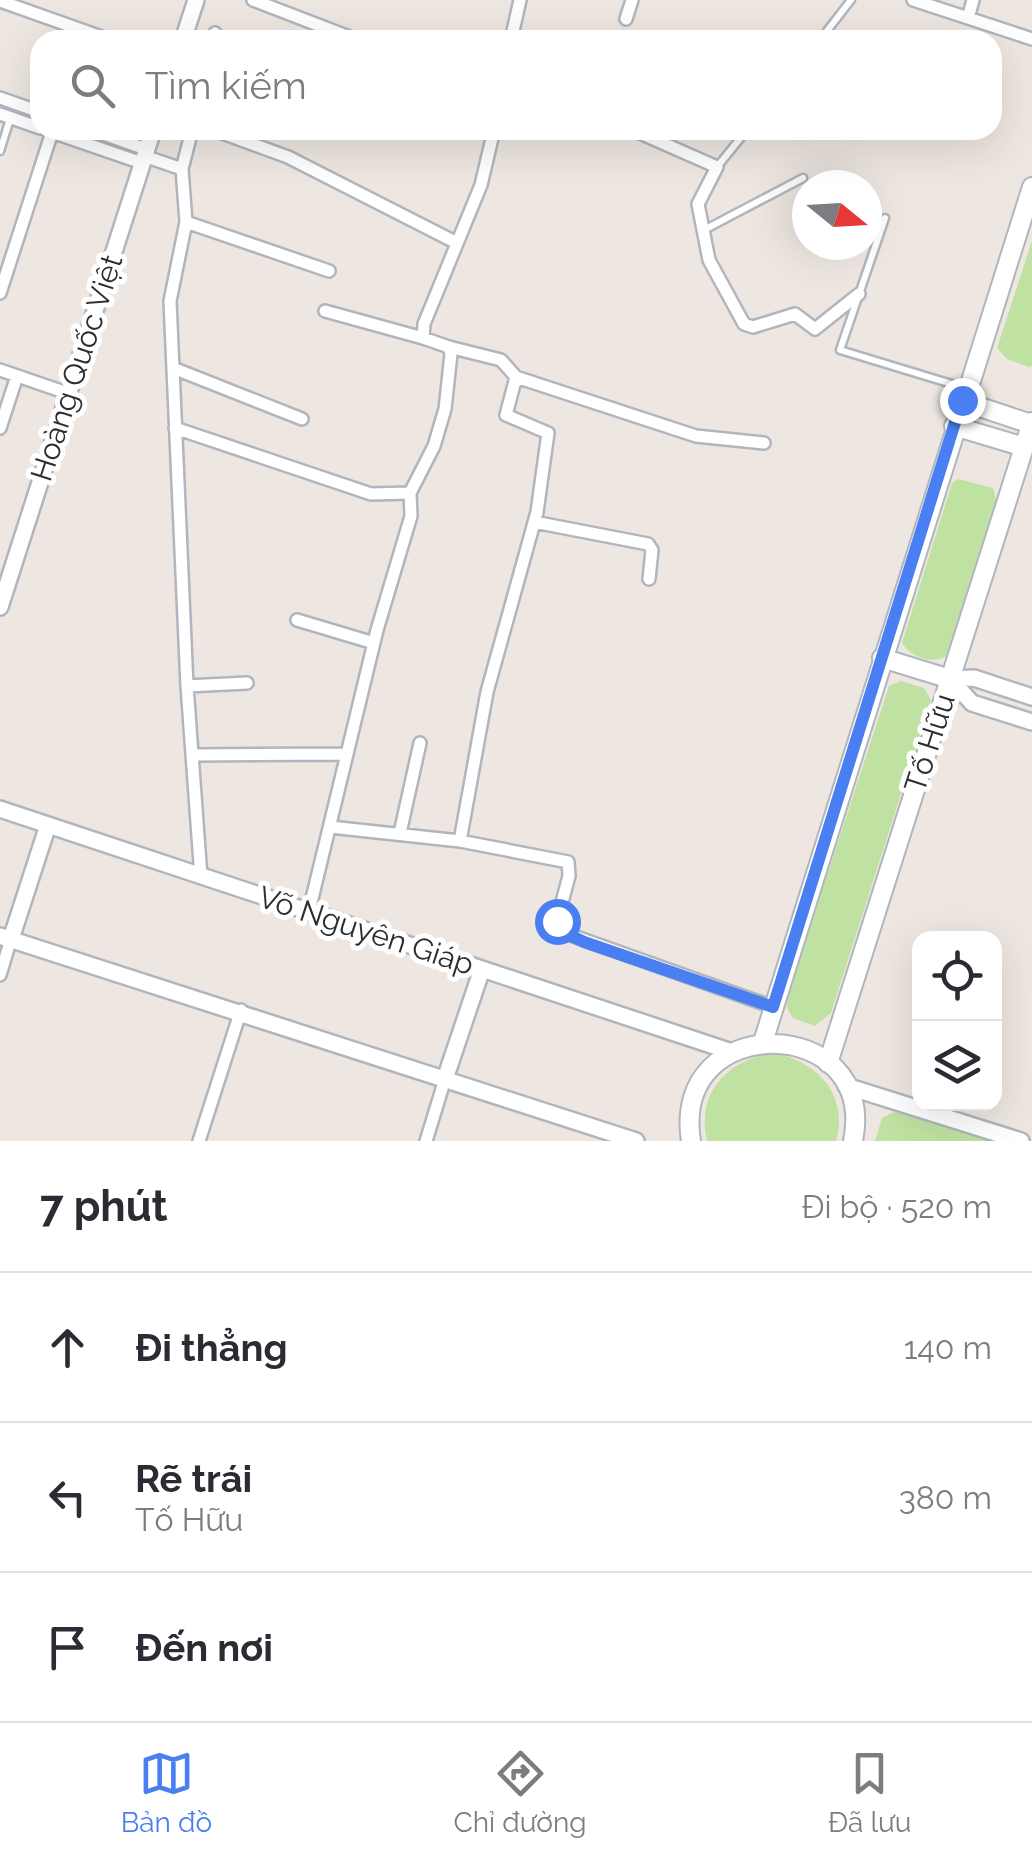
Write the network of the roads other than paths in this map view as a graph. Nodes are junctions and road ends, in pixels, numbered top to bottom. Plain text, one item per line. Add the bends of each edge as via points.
1 (196, 0) edge
2 (253, 0) edge
3 (520, 0) edge
4 (632, 0) edge
5 (851, 0) edge
6 (913, 0) edge
7 (973, 0) edge
8 (0, 1) edge
9 (968, 18) junction
10 (626, 20) dead end
11 (82, 30) edge
12 (187, 30) edge
13 (331, 30) edge
14 (513, 30) edge
15 (828, 30) edge
16 (1032, 39) edge
17 (0, 98) edge
18 (30, 108) edge
19 (5, 116) edge
20 (30, 125) edge
21 (43, 140) edge
22 (84, 140) edge
23 (112, 140) edge
24 (150, 140) edge
25 (189, 140) edge
26 (241, 140) edge
27 (492, 140) edge
28 (656, 140) edge
29 (739, 140) edge
30 (0, 150) edge
31 (144, 156) junction
32 (717, 166) junction
33 (182, 168) junction
34 (792, 184) edge
35 (1032, 187) edge
36 (886, 218) dead end
37 (186, 222) junction
38 (703, 230) junction
39 (457, 243) junction
40 (329, 271) dead end
41 (0, 293) edge
42 (860, 294) junction
43 (325, 311) dead end
44 (424, 338) junction
45 (449, 347) junction
46 (172, 368) junction
47 (0, 370) edge
48 (17, 376) junction
49 (516, 377) junction
50 (70, 394) junction
51 (964, 394) junction
52 (302, 420) dead end
53 (1032, 423) edge
54 (954, 426) junction
55 (0, 428) edge
56 (174, 428) junction
57 (764, 443) dead end
58 (1028, 448) edge
59 (410, 492) junction
60 (534, 522) junction
61 (649, 579) dead end
62 (0, 606) edge
63 (297, 620) dead end
64 (374, 643) junction
65 (882, 658) junction
66 (950, 679) junction
67 (246, 683) dead end
68 (186, 686) junction
69 (1031, 696) edge
70 (1027, 720) edge
71 (420, 744) dead end
72 (347, 754) junction
73 (192, 755) junction
74 (0, 809) edge
75 (48, 825) junction
76 (330, 827) junction
77 (400, 833) junction
78 (460, 841) junction
79 (201, 877) junction
80 (309, 911) junction
81 (6, 938) edge
82 (482, 969) junction
83 (0, 974) edge
84 (773, 1007) junction
85 (241, 1010) junction
86 (763, 1042) junction
87 (732, 1052) junction
88 (828, 1063) junction
89 (445, 1079) junction
90 (846, 1086) junction
91 (198, 1141) edge
92 (426, 1141) edge
93 (636, 1141) edge
94 (692, 1141) edge
95 (853, 1141) edge
96 (1021, 1141) edge

1 - 12 street
2 - 13 street
3 - 14 street
4 - 10 street
5 - 15 lane
6 - 9 street
7 - 9 street
8 - 11 street
9 - 16 street
17 - 18 street
19 - 20 street
19 - 30 lane
21 - 41 street
22 - 31 street
23 - 31 street
24 - 31 street, Hoàng Quốc Việt
25 - 33 street
26 - 39 street
27 - 39 street via 482,185
28 - 32 street
29 - 32 lane
31 - 33 street
31 - 50 street, Hoàng Quốc Việt
32 - 38 street via 698,204
33 - 37 street
34 - 38 lane
35 - 51 main road
36 - 42 lane
37 - 40 street
37 - 46 street via 170,301
38 - 42 street via 719,286 748,327 795,314 815,330
39 - 44 street
42 - 51 lane via 840,350
43 - 44 street
44 - 45 street
45 - 49 street via 501,360
45 - 59 street via 445,408
46 - 52 street
46 - 56 street
47 - 48 street
48 - 50 street
48 - 55 street
49 - 57 street via 696,436
49 - 60 street via 506,415 548,432
50 - 62 street, Hoàng Quốc Việt
51 - 53 main road
51 - 54 main road
53 - 58 main road, Tố Hữu
54 - 58 main road
54 - 65 main road
56 - 59 street via 371,494
56 - 68 street
58 - 66 main road, Tố Hữu
59 - 64 street via 411,516
60 - 61 street via 648,544
60 - 78 street via 487,692
63 - 64 street
64 - 72 street
65 - 66 main road
65 - 84 main road
66 - 69 street via 974,678
66 - 70 street via 972,703
66 - 88 main road, Tố Hữu
67 - 68 street
68 - 73 street
69 - 70 street
71 - 77 street
72 - 73 street
72 - 76 street
73 - 79 street
74 - 75 street, Võ Nguyên Giáp
75 - 79 street, Võ Nguyên Giáp
75 - 81 street
76 - 77 street
76 - 80 street
77 - 78 street
78 - 84 street via 568,862 557,921 565,933
79 - 80 street, Võ Nguyên Giáp
80 - 82 street, Võ Nguyên Giáp
81 - 83 street
81 - 85 street
82 - 87 street, Võ Nguyên Giáp
82 - 89 street
84 - 86 main road
85 - 89 street
85 - 91 street
86 - 87 main road
86 - 88 main road via 805,1048
87 - 94 main road via 700,1086 690,1115
88 - 90 main road
89 - 92 street
89 - 93 street
90 - 95 main road
90 - 96 street

